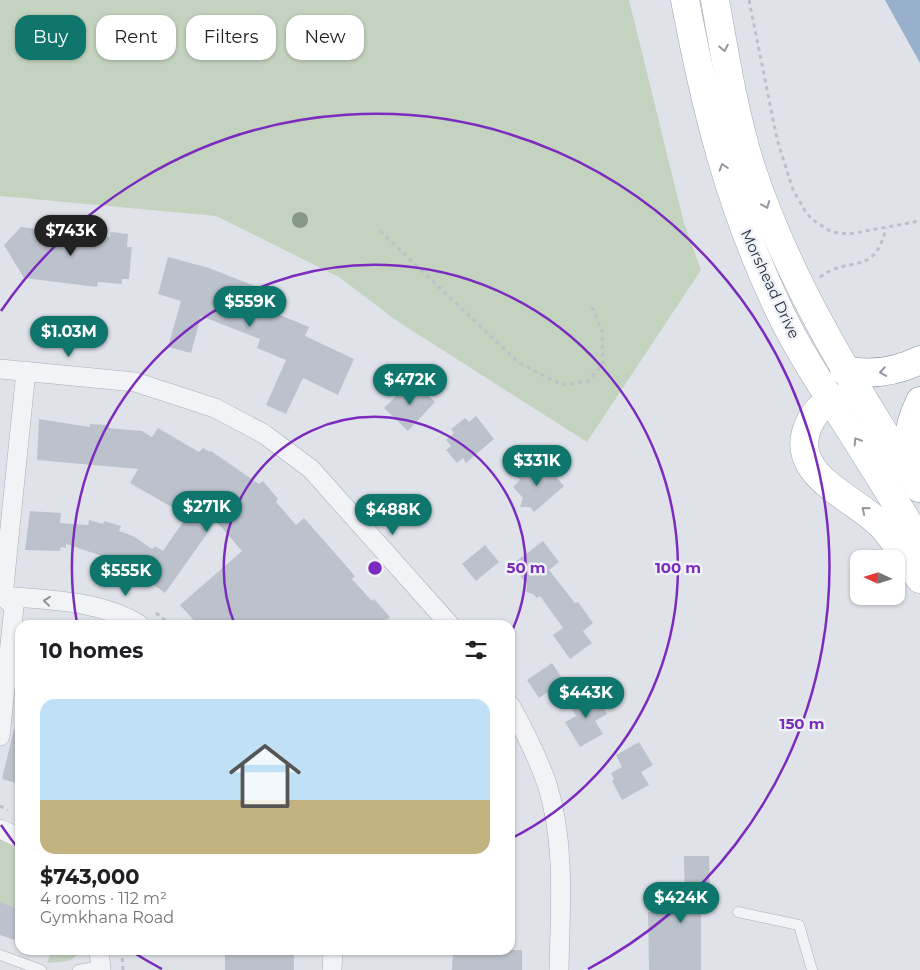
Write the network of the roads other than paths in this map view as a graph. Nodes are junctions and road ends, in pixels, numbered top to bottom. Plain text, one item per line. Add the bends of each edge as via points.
1 (685, 0) edge
2 (715, 0) edge
3 (787, 326) junction
4 (920, 360) edge
5 (0, 369) edge
6 (844, 370) junction
7 (26, 371) junction
8 (831, 400) junction
9 (920, 401) edge
10 (864, 403) junction
11 (920, 488) edge
12 (920, 542) edge
13 (920, 579) edge
14 (2, 596) edge
15 (131, 620) edge
16 (446, 620) edge
17 (515, 714) edge
18 (0, 736) edge
19 (0, 829) edge
20 (15, 836) edge
21 (738, 912) dead end
22 (0, 955) edge
23 (333, 955) edge
24 (100, 962) edge
25 (41, 970) edge
26 (78, 970) edge
27 (332, 970) edge
28 (559, 970) edge
29 (812, 970) edge

3 -> 1 main road, Morshead Drive via 741,222 717,147
2 -> 6 main road, Morshead Drive via 751,167 798,284
3 - 6 main road via 810,352
3 - 8 main road, Morshead Drive
4 -> 6 main road via 899,369 876,373
5 - 7 street
6 - 10 main road, Morshead Drive
7 - 14 street
7 - 16 street via 136,382 215,408 264,434 311,469
8 - 10 main road via 851,398
12 -> 8 main road, Morshead Drive
13 -> 8 main road via 883,527 862,507 824,483 812,468 806,448 807,430 818,409
9 - 11 main road via 910,426 908,442 910,460
10 - 11 main road, Morshead Drive
15 -> 14 street via 94,606
14 - 18 street via 14,607
17 - 28 street via 547,785 554,821 561,872
19 - 20 street
21 - 29 lane via 799,925
22 - 25 lane
23 - 27 street
24 - 26 lane

